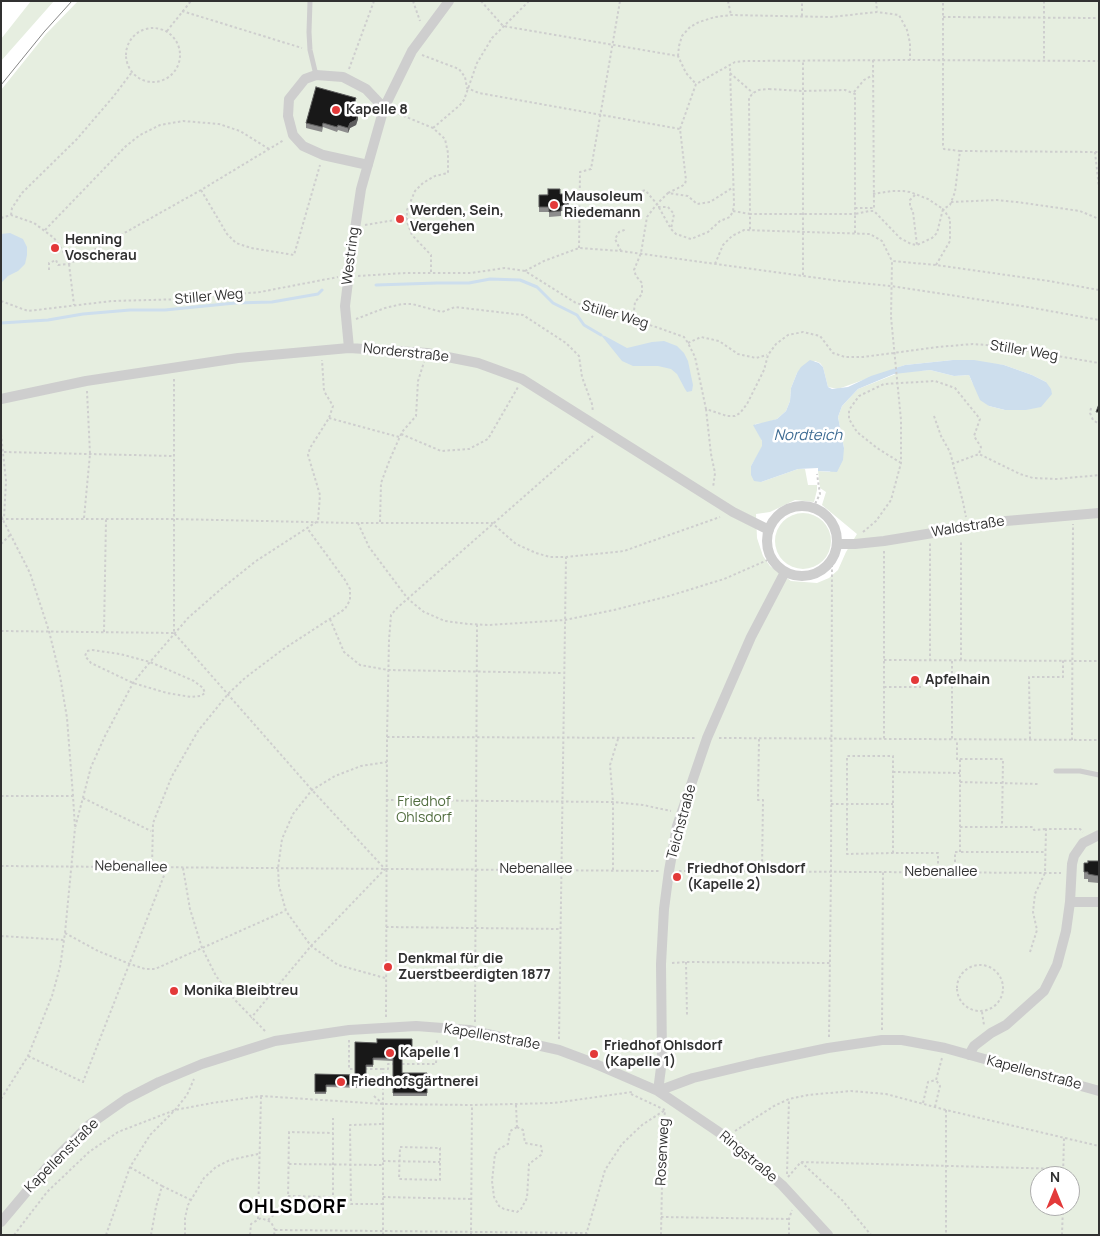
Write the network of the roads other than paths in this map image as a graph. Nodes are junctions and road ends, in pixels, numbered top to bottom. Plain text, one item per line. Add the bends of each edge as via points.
1 (310, 1) edge
2 (448, 1) edge
3 (316, 75) junction
4 (384, 108) junction
5 (368, 165) junction
6 (348, 348) junction
7 (1, 399) edge
8 (1099, 513) edge
9 (769, 530) junction
10 (837, 544) junction
11 (785, 572) junction
12 (1056, 771) dead end
13 (1099, 775) edge
14 (1094, 837) edge
15 (1070, 902) junction
16 (1099, 902) edge
17 (969, 1055) junction
18 (658, 1091) junction
19 (1099, 1091) edge
20 (1, 1222) edge
21 (828, 1235) edge

1 - 3 lane via 310,50
2 - 4 street, Westring via 412,51
3 - 4 street via 346,79 366,89
3 - 5 street via 304,79 289,99 288,116 293,135 303,146
4 - 5 street, Westring
5 - 6 street, Westring via 361,189 348,276 345,306
6 - 7 street, Norderstraße via 174,367
6 - 9 street, Norderstraße via 427,353 478,363 522,380 733,512
8 - 10 street, Waldstraße via 964,527 884,541
9 - 10 street via 782,513 803,506 813,508 829,518 837,535
9 - 11 street via 772,558
10 - 11 street via 832,560 810,576
11 - 18 street, Teichstraße via 751,638 707,738 678,826 664,909 662,1060
12 - 13 lane
14 - 15 street, Kapellenstraße via 1074,856
15 - 16 street
15 - 17 street, Kapellenstraße via 1057,965 1044,991 1006,1025 974,1046
17 - 18 street, Kapellenstraße via 902,1040 882,1040 756,1062
17 - 19 street, Kapellenstraße
18 - 20 street, Kapellenstraße via 559,1050 475,1031 386,1027 275,1041 202,1064 134,1095 89,1125 49,1165
18 - 21 street, Ringstraße via 726,1137 782,1185

